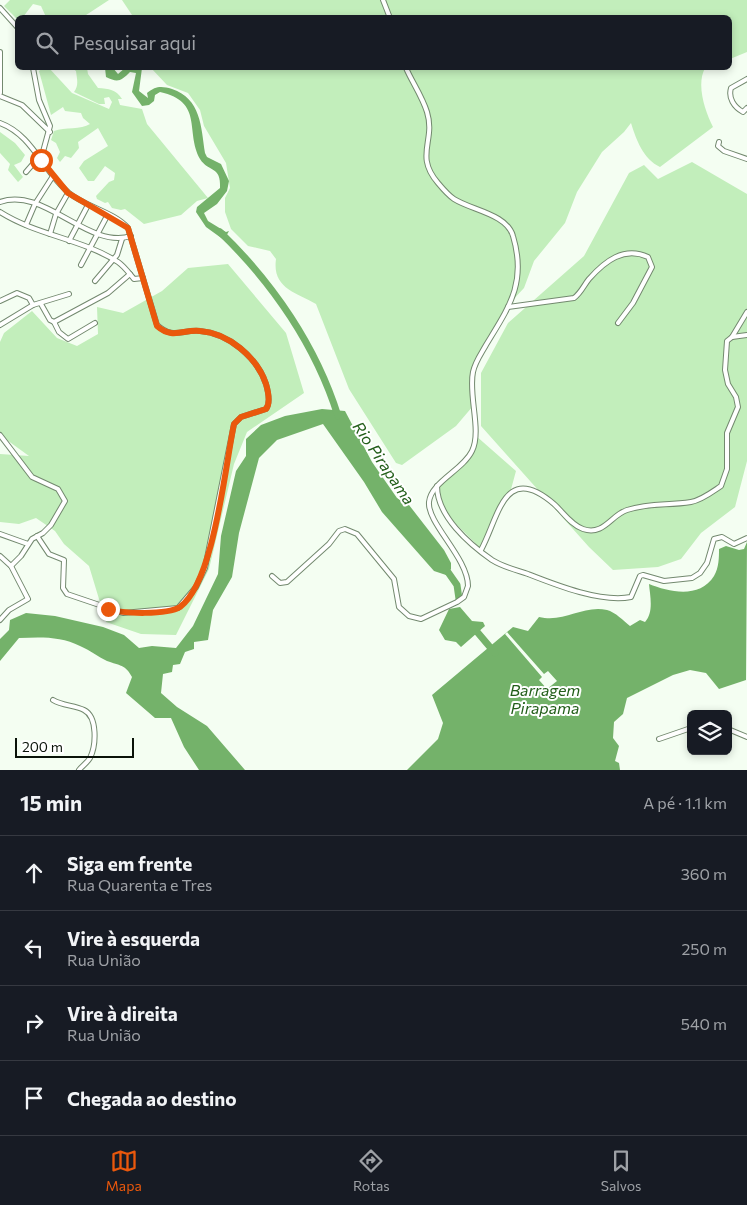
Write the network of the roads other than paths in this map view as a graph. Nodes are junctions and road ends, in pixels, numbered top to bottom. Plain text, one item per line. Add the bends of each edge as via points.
1 (383, 0) edge
2 (0, 8) edge
3 (389, 15) edge
4 (15, 25) edge
5 (0, 52) edge
6 (33, 70) edge
7 (407, 70) edge
8 (747, 79) edge
9 (0, 92) edge
10 (0, 96) edge
11 (747, 108) edge
12 (0, 123) edge
13 (50, 132) junction
14 (720, 142) dead end
15 (40, 158) junction
16 (747, 160) edge
17 (26, 172) dead end
18 (53, 176) junction
19 (68, 193) junction
20 (0, 202) edge
21 (35, 204) junction
22 (88, 205) junction
23 (0, 212) edge
24 (56, 214) junction
25 (107, 216) junction
26 (78, 224) junction
27 (26, 225) junction
28 (98, 233) junction
29 (50, 234) junction
30 (131, 236) junction
31 (122, 239) junction
32 (69, 241) junction
33 (91, 249) junction
34 (113, 260) junction
35 (81, 265) dead end
36 (130, 274) junction
37 (143, 278) junction
38 (95, 281) dead end
39 (69, 294) dead end
40 (0, 301) edge
41 (41, 304) junction
42 (33, 306) junction
43 (508, 307) junction
44 (747, 312) edge
45 (54, 322) junction
46 (95, 323) dead end
47 (618, 323) dead end
48 (0, 325) edge
49 (747, 335) edge
50 (732, 337) junction
51 (0, 435) edge
52 (437, 486) junction
53 (0, 534) edge
54 (37, 536) junction
55 (747, 538) edge
56 (28, 544) junction
57 (481, 550) junction
58 (0, 556) edge
59 (12, 566) junction
60 (272, 576) dead end
61 (0, 620) edge
62 (53, 700) dead end
63 (687, 729) edge
64 (732, 731) edge
65 (747, 737) edge
66 (659, 739) dead end
67 (79, 770) edge

1 - 3 street
2 - 4 street
5 - 9 street
6 - 13 street
7 - 43 street via 427,112 428,170 454,199 500,220 514,237 518,274 516,292
8 - 11 street via 731,88 730,97 739,110 743,112
10 - 13 street via 22,105
12 - 15 street via 18,132
13 - 15 street
14 - 16 street via 718,146 724,151
15 - 17 street
15 - 18 street
18 - 19 street
18 - 21 street
19 - 22 street
19 - 24 street
20 - 21 street via 19,199
21 - 24 street
21 - 27 street
22 - 25 street
22 - 26 street
23 - 27 street
24 - 26 street
24 - 29 street
25 - 28 street
25 - 30 street via 126,226
26 - 28 street
26 - 32 street
27 - 29 street
28 - 31 street
28 - 33 street
29 - 32 street
30 - 31 street
30 - 37 street
31 - 34 street
32 - 33 street
33 - 34 street
33 - 35 street
34 - 36 street
34 - 38 street
36 - 37 street via 136,280
36 - 45 street via 108,293
37 - 54 street via 157,326 170,334 202,331 232,342 254,363 267,388 267,408 241,417 234,424 200,582 175,609 133,614 114,611 65,593 64,560 49,554
39 - 41 street
40 - 42 street via 17,293 29,298
41 - 42 street
41 - 45 street
42 - 48 street
43 - 47 street via 574,298 610,260 633,252 648,257 652,267
43 - 52 street via 474,368 474,447 457,471
44 - 50 street
45 - 46 street via 68,339
49 - 50 street
50 - 57 street via 727,341 724,370 738,407 727,433 727,468 721,486 692,502 644,505 622,512 613,522 596,530 583,529 531,489 518,489 506,496 498,508
51 - 54 street via 32,477 58,489 65,498 51,525
52 - 57 street via 438,501 448,516
52 - 60 street via 429,499 430,510 461,562 468,582 466,593 457,602 421,619 409,616 399,607 394,579 357,534 345,529 339,531 287,582 280,583
53 - 56 street
54 - 56 street
55 - 57 street via 734,544 722,537 714,539 707,563 695,576 675,581 641,575 631,597 621,598 596,596 541,580 494,561
56 - 59 street
58 - 59 street
59 - 61 street via 27,601 12,608
62 - 67 street via 84,710 91,718 94,733 92,751
63 - 66 street
64 - 65 street

